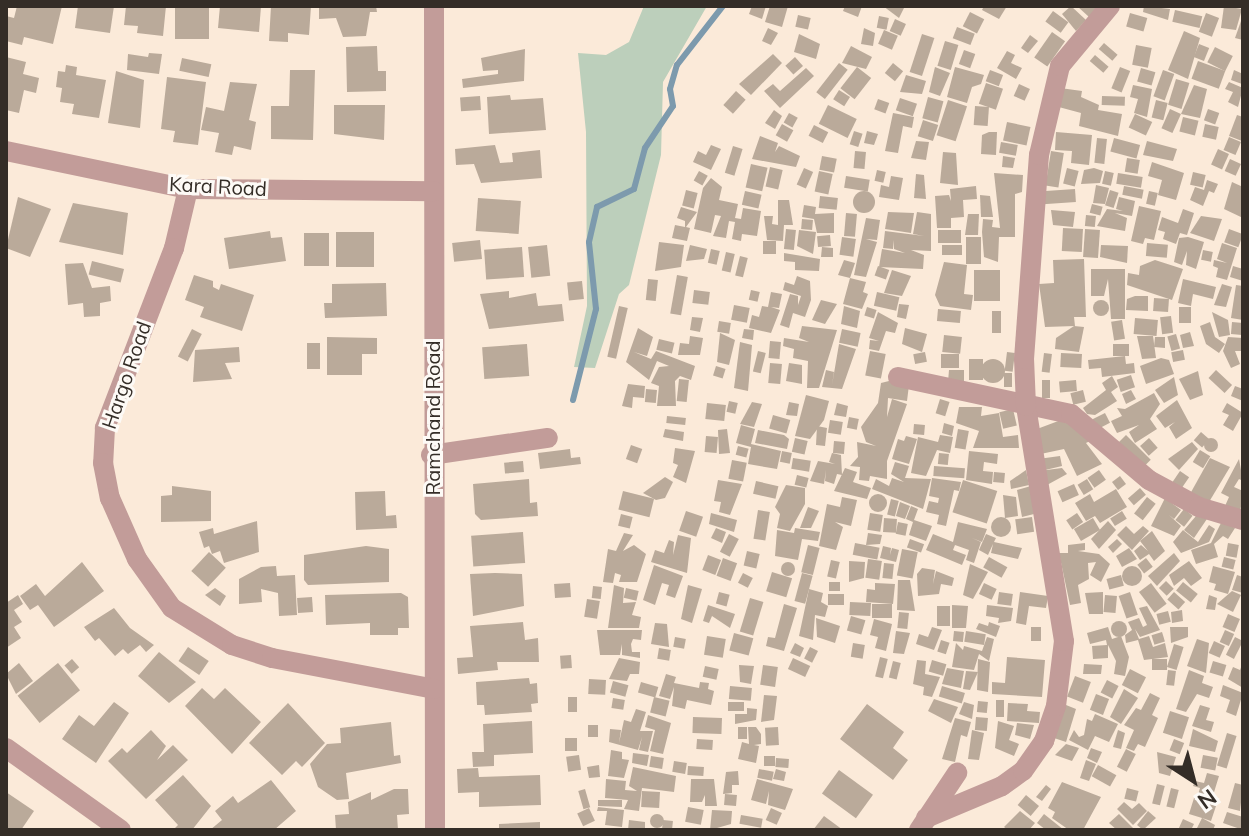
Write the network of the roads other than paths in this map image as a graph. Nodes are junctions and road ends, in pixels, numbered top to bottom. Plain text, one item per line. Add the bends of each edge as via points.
1 (434, 6) edge
2 (1110, 6) edge
3 (6, 151) edge
4 (188, 189) junction
5 (434, 191) junction
6 (898, 377) dead end
7 (1026, 406) junction
8 (548, 438) dead end
9 (431, 455) junction
10 (1243, 520) edge
11 (434, 689) junction
12 (6, 748) edge
13 (957, 773) dead end
14 (923, 824) edge
15 (121, 830) edge
16 (435, 830) edge

1 - 5 street, Ramchand Road
2 - 7 street via 1060,66 1045,115 1024,359
3 - 4 street, Kara Road
4 - 5 street, Kara Road
4 - 11 street, Hargo Road via 174,248 105,428 103,463 110,498 130,547 172,608 232,645 272,658
5 - 9 street, Ramchand Road
6 - 7 street via 936,381 960,392
7 - 10 street via 1071,414 1173,495
7 - 14 street via 1064,641 1056,706 1044,741 1023,771
8 - 9 street
9 - 11 street, Ramchand Road
11 - 16 street, Ramchand Road
12 - 15 street
13 - 14 street

